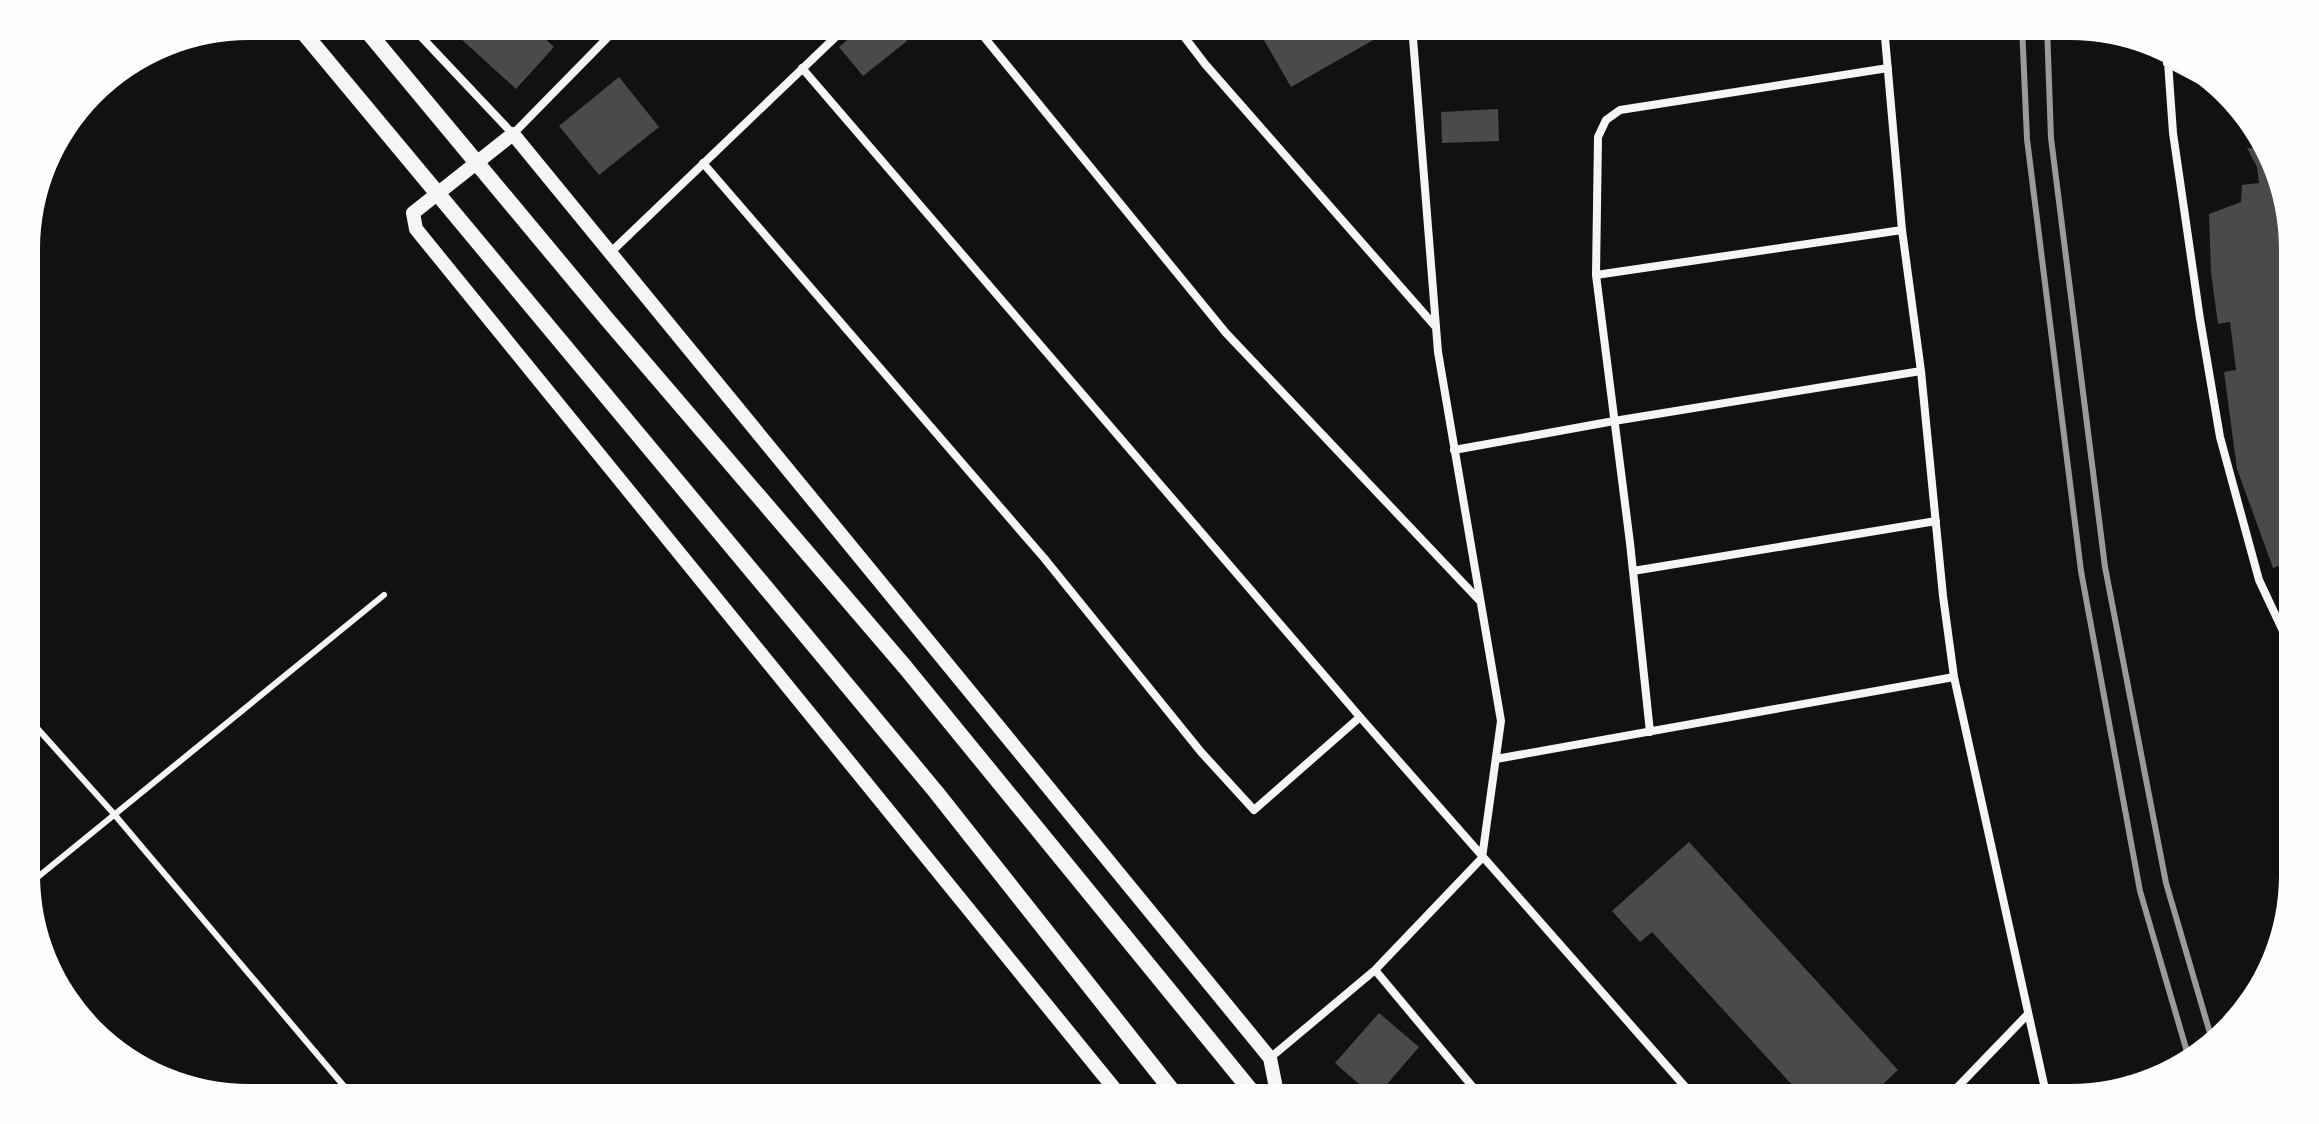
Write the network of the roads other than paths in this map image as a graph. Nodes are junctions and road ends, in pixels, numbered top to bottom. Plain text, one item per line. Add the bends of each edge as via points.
1 (310, 40) edge
2 (375, 40) edge
3 (424, 40) edge
4 (605, 40) edge
5 (832, 40) edge
6 (986, 40) edge
7 (1187, 40) edge
8 (1413, 40) edge
9 (1885, 40) edge
10 (2167, 64) edge
11 (802, 68) junction
12 (1888, 68) junction
13 (513, 134) junction
14 (703, 163) junction
15 (1902, 230) junction
16 (611, 252) junction
17 (1596, 275) junction
18 (1436, 327) junction
19 (1921, 371) junction
20 (1614, 421) junction
21 (1454, 450) junction
22 (1936, 521) junction
23 (1633, 571) junction
24 (384, 595) dead end
25 (1481, 602) junction
26 (2279, 622) edge
27 (1954, 677) junction
28 (1360, 717) junction
29 (40, 731) edge
30 (1650, 732) junction
31 (1496, 759) junction
32 (114, 814) junction
33 (1482, 858) junction
34 (40, 875) edge
35 (1375, 970) junction
36 (2028, 1014) junction
37 (1270, 1058) junction
38 (342, 1084) edge
39 (1111, 1084) edge
40 (1167, 1084) edge
41 (1246, 1084) edge
42 (1275, 1084) edge
43 (1470, 1084) edge
44 (1683, 1084) edge
45 (1960, 1084) edge
46 (2044, 1084) edge

1 - 40 main road via 936,792
2 - 41 main road via 905,667
3 - 13 street
4 - 13 street
5 - 11 street
6 - 25 street via 1226,333
7 - 18 street
8 - 18 street
9 - 12 street
10 - 26 street via 2220,437 2259,580
11 - 14 street
11 - 28 street
12 - 15 street
12 - 17 street via 1620,110 1606,120 1598,137
13 - 16 street
13 - 39 street via 413,213 416,229
14 - 16 street
14 - 28 street via 1254,810
15 - 17 street
15 - 19 street
16 - 37 street
17 - 20 street
18 - 21 street
19 - 20 street
19 - 22 street
20 - 21 street
20 - 23 street
21 - 25 street
22 - 23 street
22 - 27 street
23 - 30 street
24 - 32 lane
25 - 31 street via 1501,721
27 - 30 street
27 - 36 street
28 - 33 street
29 - 32 lane
30 - 31 street
31 - 33 street
32 - 34 lane
32 - 38 lane
33 - 35 street
33 - 44 street
35 - 37 street
35 - 43 street
36 - 45 street
36 - 46 street
37 - 42 street

